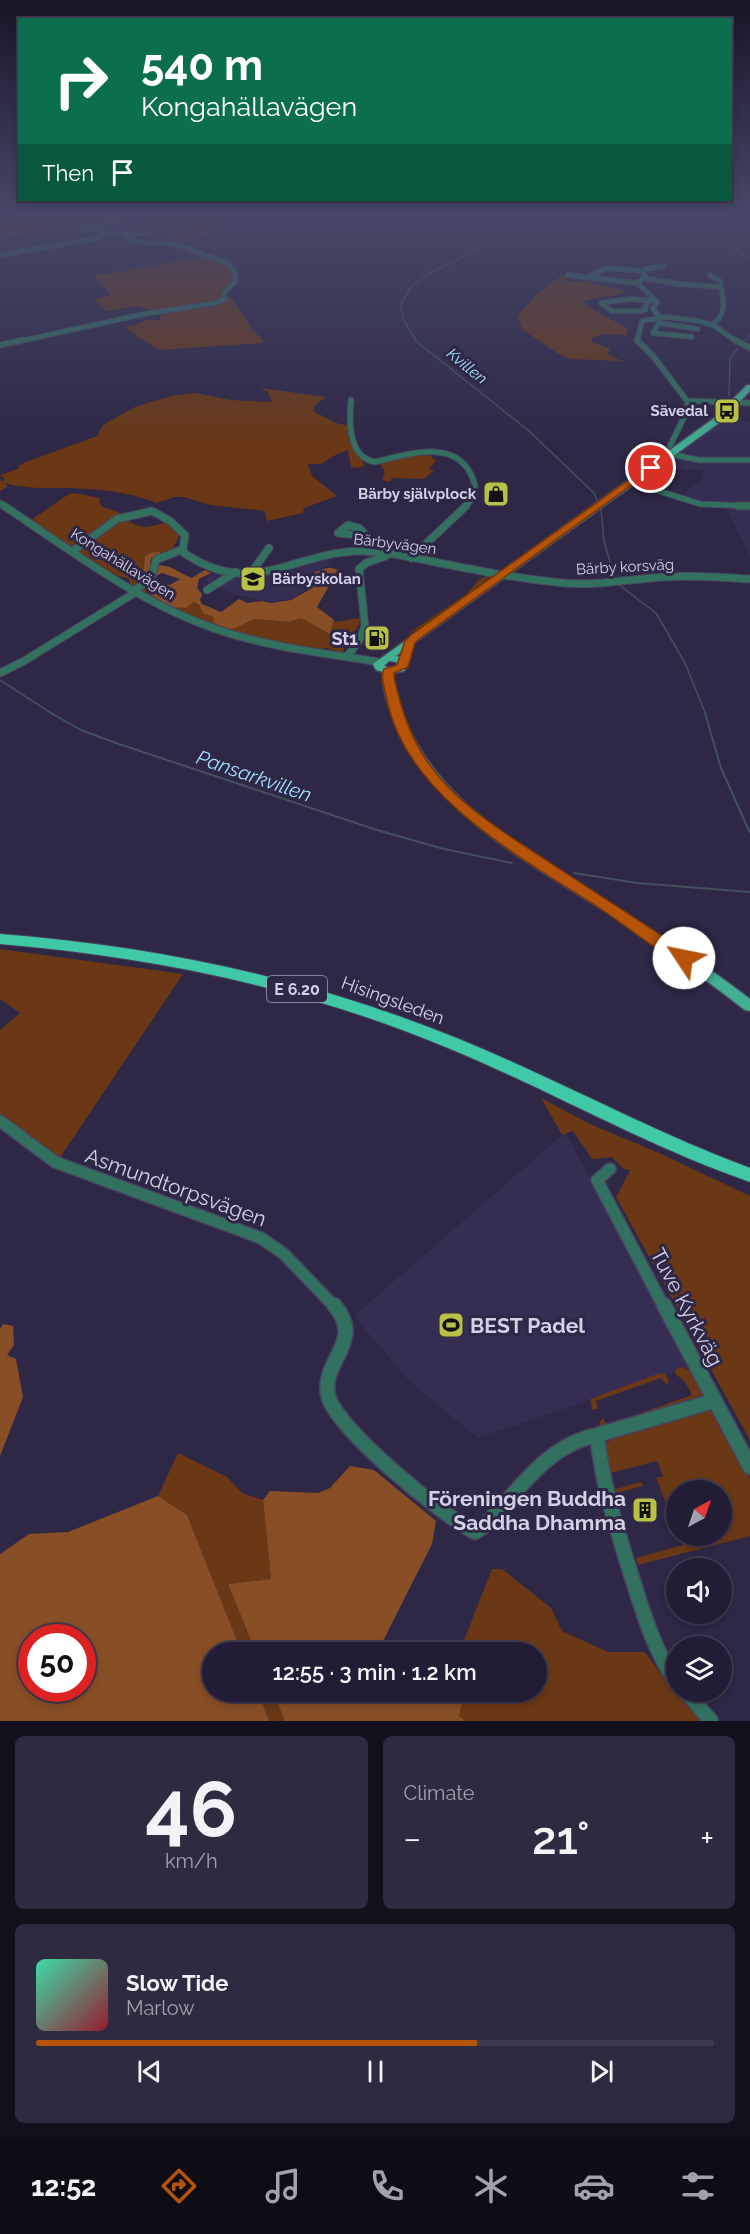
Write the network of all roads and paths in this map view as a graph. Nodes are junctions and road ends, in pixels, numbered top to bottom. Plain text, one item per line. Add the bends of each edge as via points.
1 (226, 290) edge
2 (644, 290) edge
3 (722, 290) edge
4 (647, 301) junction
5 (655, 301) junction
6 (658, 315) junction
7 (709, 324) junction
8 (698, 329) junction
9 (0, 345) edge
10 (750, 348) edge
11 (750, 387) edge
12 (351, 400) dead end
13 (687, 401) junction
14 (737, 402) junction
15 (750, 403) edge
16 (670, 450) junction
17 (750, 460) edge
18 (631, 482) junction
19 (0, 503) edge
20 (750, 506) edge
21 (368, 536) dead end
22 (269, 548) dead end
23 (183, 549) junction
24 (73, 551) junction
25 (369, 552) junction
26 (394, 555) junction
27 (411, 558) junction
28 (236, 572) junction
29 (251, 573) junction
30 (502, 574) junction
31 (750, 579) edge
32 (207, 590) dead end
33 (135, 591) junction
34 (410, 641) junction
35 (347, 657) junction
36 (385, 664) junction
37 (0, 673) edge
38 (0, 939) edge
39 (750, 1006) edge
40 (0, 1121) edge
41 (609, 1169) dead end
42 (750, 1175) edge
43 (714, 1401) junction
44 (597, 1435) junction
45 (750, 1467) edge
46 (666, 1667) edge
47 (695, 1702) edge
48 (711, 1721) edge

1 - 9 street via 224,300
2 - 5 street
3 - 7 street via 723,312 719,320
4 - 4 street via 632,299 601,303 612,311 641,311
4 - 5 street
5 - 6 street via 653,309
6 - 7 street
6 - 13 street via 642,321 637,342 653,356
7 - 8 street
7 - 10 street
8 - 8 street via 691,339 653,333 659,323
11 - 14 main road
12 - 27 street via 353,441 365,461 432,450 461,459 470,468 477,491 474,498
13 - 14 street
13 - 16 street
14 - 15 street
14 - 16 main road
16 - 17 street via 699,459
16 - 18 main road
18 - 20 street via 700,504
18 - 30 main road
19 - 24 street, Kongahällavägen
21 - 25 street
22 - 29 street
23 - 24 street via 185,535 152,511 117,519
23 - 28 street, Bärbyvägen via 203,567
23 - 33 street via 156,560 152,580
24 - 33 street, Kongahällavägen
25 - 26 street, Bärbyvägen
25 - 29 street, Bärbyvägen via 345,552
26 - 27 street, Bärbyvägen
26 - 35 street via 372,560 358,569 365,626
27 - 30 street, Bärbyvägen
28 - 29 street, Bärbyvägen
28 - 32 street
30 - 31 street, Bärby korsväg via 606,585 664,577
30 - 34 main road
33 - 35 street, Kongahällavägen via 177,614 228,633 292,649
33 - 37 street
34 - 36 main road
34 - 36 main road via 400,669
35 - 36 street, Kongahällavägen
36 - 39 main road via 392,699 407,740 454,800 501,837 678,953
38 - 42 highway, Hisingsleden / E 6.20 via 176,960 331,998 453,1043 660,1139
40 - 44 street, Asmundtorpsvägen via 55,1162 261,1238 283,1252 346,1323 344,1345 327,1379 330,1406 397,1472 466,1530 475,1532 483,1527 558,1449 574,1440
41 - 43 street, Tuve Kyrkväg via 597,1180
43 - 44 street
43 - 45 street, Tuve Kyrkväg
44 - 46 street via 604,1489 644,1616
47 - 48 street

